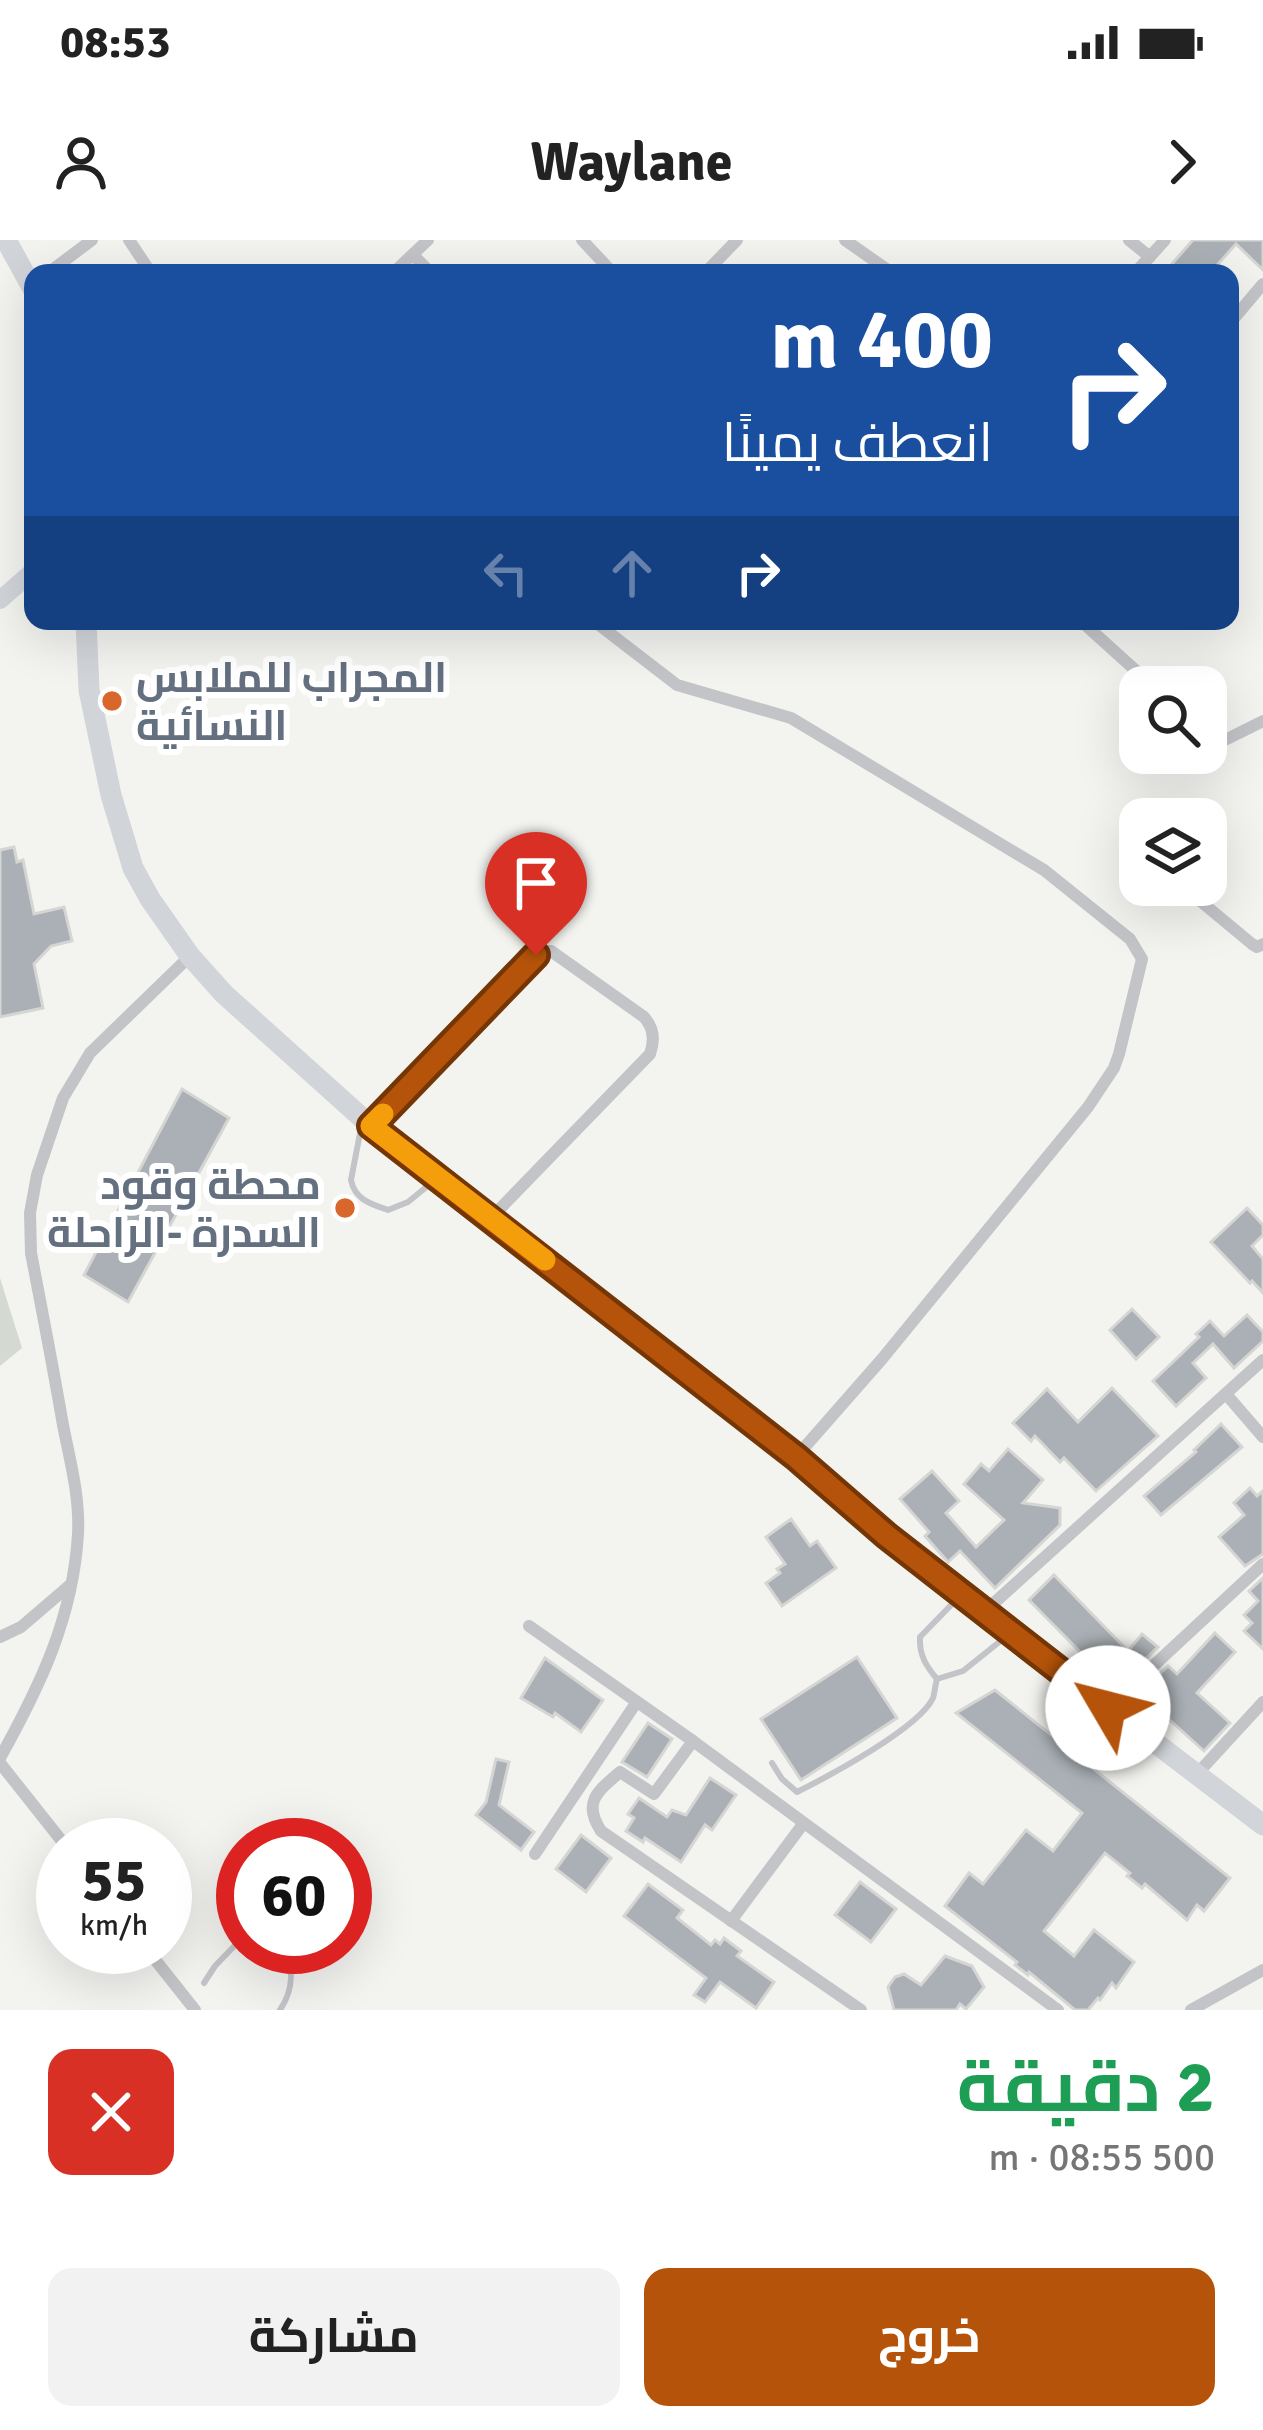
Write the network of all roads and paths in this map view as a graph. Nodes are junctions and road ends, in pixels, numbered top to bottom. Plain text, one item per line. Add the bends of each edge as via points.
1 (6, 240) edge
2 (92, 240) edge
3 (428, 240) edge
4 (582, 240) edge
5 (737, 240) edge
6 (845, 240) edge
7 (1129, 240) edge
8 (1165, 240) edge
9 (412, 255) junction
10 (1150, 257) junction
11 (60, 264) edge
12 (402, 264) edge
13 (422, 264) edge
14 (605, 264) edge
15 (713, 264) edge
16 (879, 264) edge
17 (1143, 264) edge
18 (24, 272) edge
19 (1263, 284) edge
20 (1239, 312) edge
21 (84, 630) edge
22 (606, 630) edge
23 (1091, 630) edge
24 (1131, 666) edge
25 (1263, 721) edge
26 (1227, 738) edge
27 (1206, 906) edge
28 (1263, 944) edge
29 (190, 956) junction
30 (367, 1122) junction
31 (436, 1179) junction
32 (491, 1218) junction
33 (1263, 1360) edge
34 (1226, 1394) junction
35 (1263, 1437) edge
36 (796, 1457) junction
37 (1263, 1564) edge
38 (71, 1584) junction
39 (961, 1594) junction
40 (984, 1612) junction
41 (529, 1626) dead end
42 (1010, 1633) junction
43 (0, 1637) edge
44 (937, 1679) junction
45 (1263, 1702) edge
46 (635, 1703) junction
47 (1108, 1708) junction
48 (693, 1741) junction
49 (0, 1761) edge
50 (772, 1763) dead end
51 (1197, 1774) junction
52 (44, 1818) edge
53 (803, 1824) junction
54 (1263, 1825) edge
55 (535, 1854) dead end
56 (731, 1921) junction
57 (216, 1965) edge
58 (1263, 1970) edge
59 (166, 1974) edge
60 (292, 1974) edge
61 (204, 1983) dead end
62 (195, 2010) edge
63 (280, 2010) edge
64 (861, 2010) edge
65 (1058, 2010) edge
66 (1191, 2010) edge

1 - 18 main road
2 - 11 street
3 - 9 street
4 - 14 street
5 - 15 street
6 - 16 street
7 - 10 street
8 - 10 street
9 - 12 street
9 - 13 street
10 - 17 street
19 - 20 street
21 - 29 main road via 89,690 133,868
22 - 36 street via 677,685 791,718 1044,870 1130,939 1142,959 1114,1068 1088,1107
23 - 24 street
25 - 26 street
27 - 28 street via 1252,944
29 - 30 main road
29 - 38 street via 90,1053 63,1098 30,1213 76,1488
30 - 31 main road
30 - 31 lane via 351,1180 362,1200 388,1210
30 - 32 street via 542,952 644,1017 650,1054
31 - 32 main road
32 - 36 main road
33 - 34 street
34 - 35 street
34 - 40 street
36 - 39 main road
37 - 47 street
38 - 43 street
38 - 49 street via 36,1694
39 - 40 main road
39 - 44 lane via 920,1637
40 - 42 main road
41 - 46 street
42 - 44 lane via 963,1671
42 - 47 main road
44 - 50 lane via 916,1720 823,1779 797,1792
45 - 51 street
46 - 48 street
46 - 55 street
47 - 51 main road
48 - 53 street
48 - 56 street via 654,1794 620,1772 593,1799 592,1815 601,1831
49 - 52 street
51 - 54 main road
53 - 56 street
53 - 65 street
56 - 64 street
57 - 61 lane
58 - 66 street
59 - 62 street
60 - 63 lane

